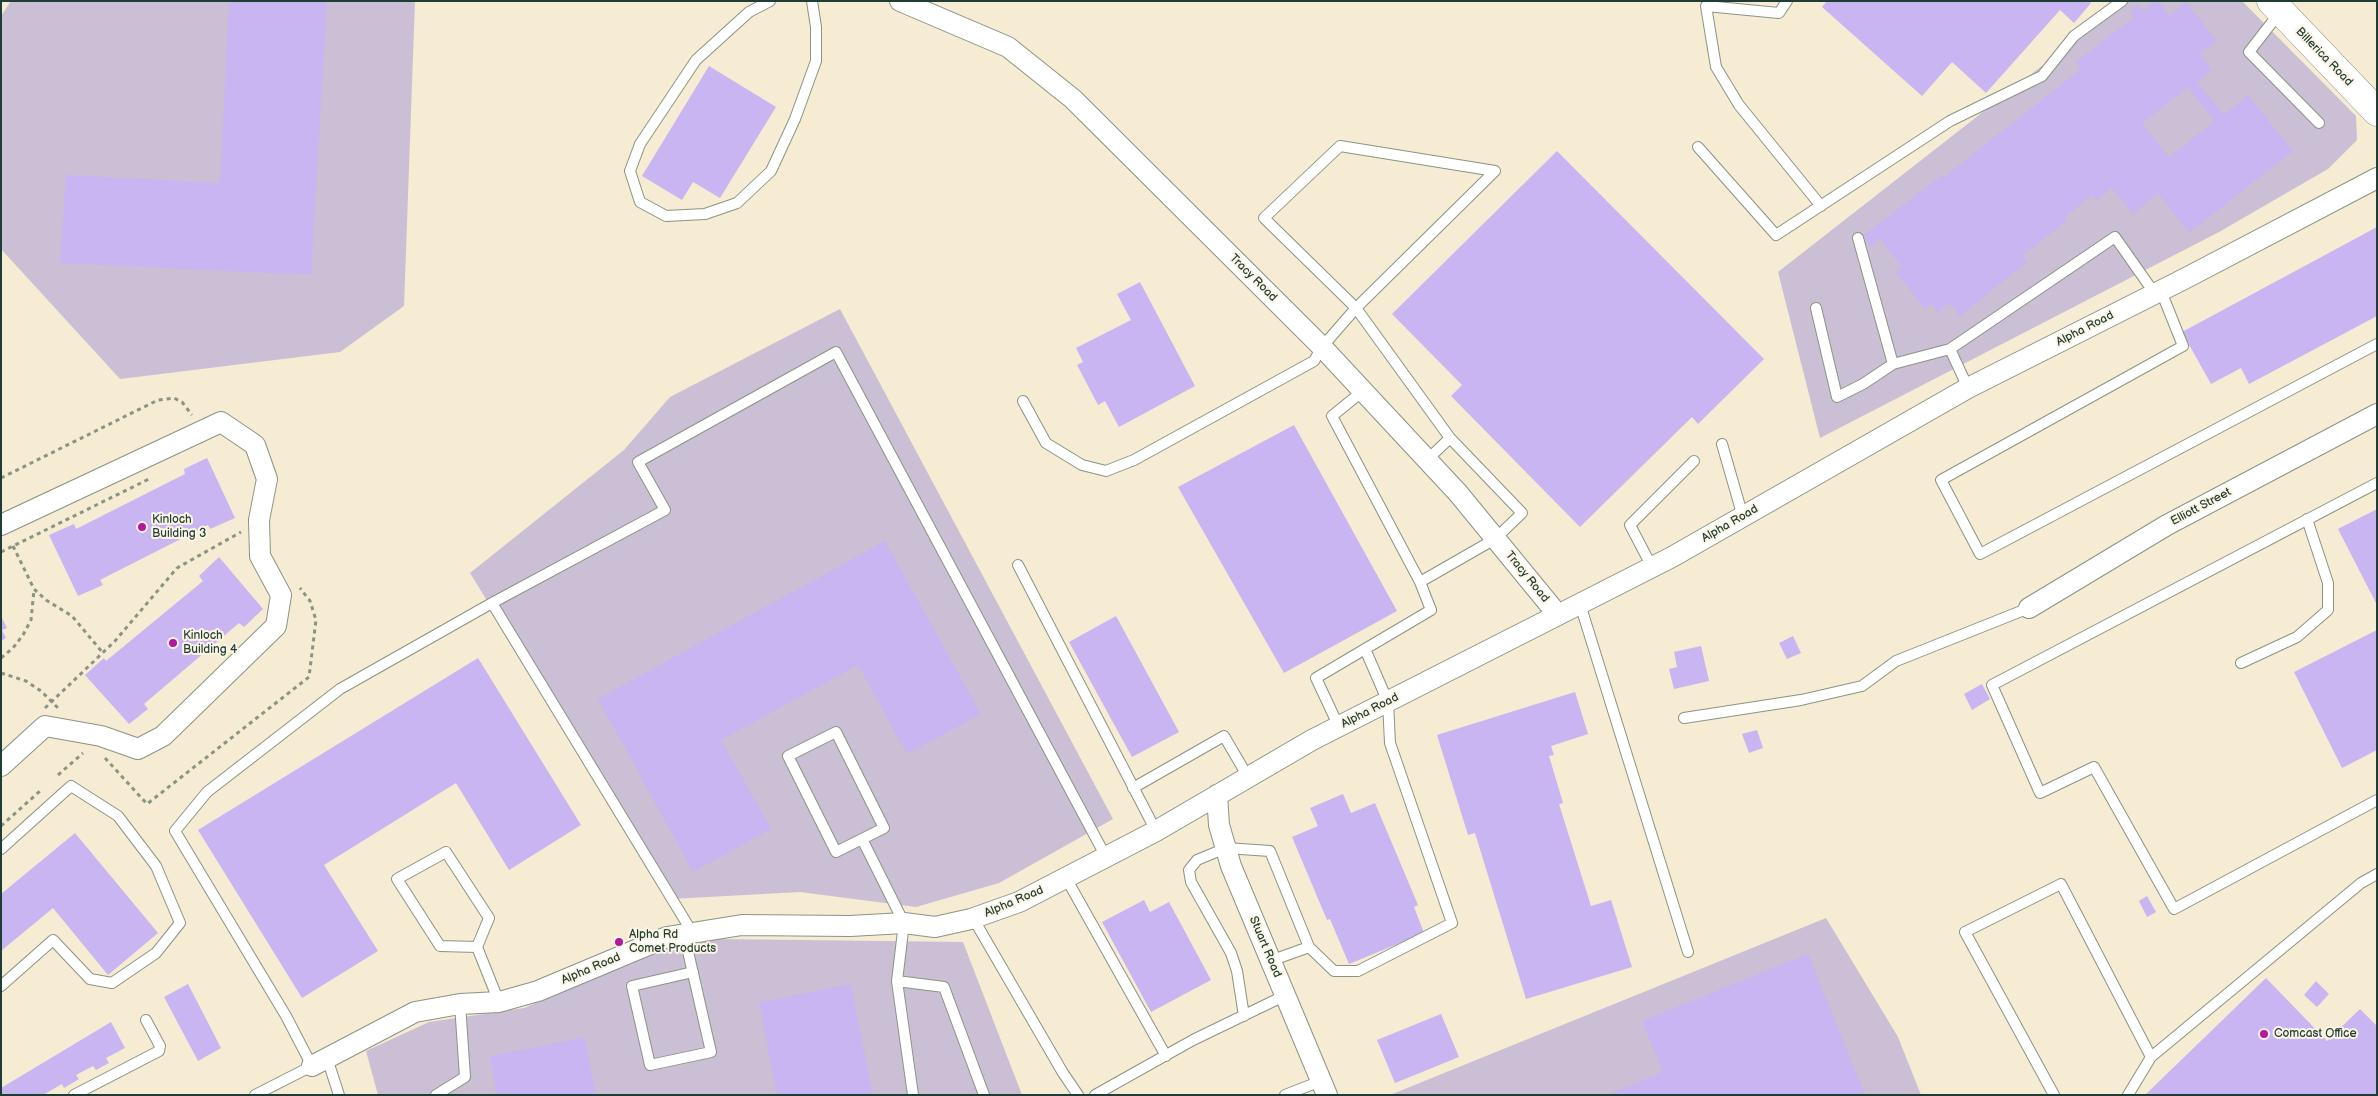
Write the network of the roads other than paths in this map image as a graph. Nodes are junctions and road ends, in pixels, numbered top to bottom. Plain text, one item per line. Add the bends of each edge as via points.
1 (770, 1) edge
2 (812, 1) edge
3 (900, 1) edge
4 (1787, 1) edge
5 (2122, 1) edge
6 (2276, 6) edge
7 (2377, 112) edge
8 (2319, 123) dead end
9 (1698, 147) dead end
10 (2377, 178) edge
11 (1821, 206) junction
12 (1858, 238) dead end
13 (2158, 292) junction
14 (1356, 308) junction
15 (1816, 308) dead end
16 (2377, 344) edge
17 (1322, 347) junction
18 (1950, 349) junction
19 (1892, 364) junction
20 (1968, 388) junction
21 (1363, 391) junction
22 (1023, 401) dead end
23 (2377, 414) edge
24 (1450, 438) junction
25 (1722, 444) dead end
26 (1427, 460) junction
27 (1694, 461) dead end
28 (2377, 483) edge
29 (1743, 516) junction
30 (2307, 519) junction
31 (1, 525) edge
32 (1496, 539) junction
33 (1018, 565) dead end
34 (1652, 567) junction
35 (1420, 582) junction
36 (492, 603) junction
37 (1580, 604) junction
38 (2029, 608) joint
39 (1558, 615) junction
40 (1365, 649) junction
41 (2241, 663) dead end
42 (1388, 702) junction
43 (1684, 718) dead end
44 (1339, 727) junction
45 (1, 766) edge
46 (1248, 777) junction
47 (1133, 788) junction
48 (1217, 795) junction
49 (2377, 800) edge
50 (1156, 831) junction
51 (862, 839) junction
52 (1226, 848) junction
53 (1, 849) edge
54 (1106, 857) junction
55 (2377, 874) edge
56 (1066, 878) junction
57 (973, 918) junction
58 (904, 923) junction
59 (688, 933) junction
60 (477, 947) junction
61 (1309, 947) junction
62 (1688, 952) dead end
63 (1270, 961) junction
64 (693, 972) junction
65 (897, 981) junction
66 (1, 986) edge
67 (1286, 996) junction
68 (499, 1002) junction
69 (460, 1004) junction
70 (1244, 1016) junction
71 (146, 1020) dead end
72 (1166, 1056) junction
73 (2151, 1057) junction
74 (319, 1062) junction
75 (1324, 1088) edge
76 (74, 1095) edge
77 (255, 1095) edge
78 (339, 1095) edge
79 (436, 1095) edge
80 (913, 1095) edge
81 (984, 1095) edge
82 (1078, 1095) edge
83 (1095, 1095) edge
84 (1285, 1095) edge
85 (2054, 1095) edge
86 (2128, 1095) edge

1 - 2 lane via 749,12 696,60 640,144 630,171 640,202 666,216 705,214 737,203 771,171 795,119 816,61
3 - 17 street, Tracy Road via 1008,47 1073,99
4 - 11 lane via 1779,13 1706,6 1716,67 1739,105
5 - 11 lane via 2074,36 2042,76 1950,121
6 - 7 main road, Billerica Road
6 - 8 lane via 2248,52
9 - 11 lane via 1776,235
10 - 13 street, Alpha Road
12 - 19 lane
13 - 16 lane via 2183,346 1941,480 1980,554
13 - 18 lane via 2115,236
13 - 20 street, Alpha Road
14 - 14 lane via 1264,218 1340,146 1495,171
14 - 17 lane
14 - 24 lane
15 - 19 lane via 1837,397
17 - 21 street, Tracy Road
17 - 22 lane via 1314,361 1134,460 1106,471 1082,465 1046,443
18 - 19 lane
18 - 20 lane
20 - 29 street, Alpha Road
21 - 26 street, Tracy Road
21 - 35 lane via 1332,416
23 - 38 street, Elliott Street via 2167,526
24 - 26 lane
24 - 32 lane via 1522,513
25 - 29 lane
26 - 32 street, Tracy Road
27 - 34 lane via 1630,524
28 - 30 lane
29 - 34 street, Alpha Road
30 - 41 lane via 2328,583 2328,610 2297,637
30 - 49 lane via 1992,685 2040,793 2094,767 2174,909
31 - 45 street via 221,422 255,445 264,470 267,479 259,520 260,556 281,595 276,626 163,736 138,749 100,736 45,726
32 - 35 lane
32 - 39 street, Tracy Road
33 - 47 lane
34 - 37 street, Alpha Road
35 - 40 lane via 1431,610
36 - 54 lane via 665,510 638,462 836,352
36 - 59 lane
36 - 74 lane via 340,689 207,792 175,831 286,1016
37 - 39 street, Alpha Road
37 - 62 lane
38 - 43 lane via 1896,661 1862,686 1802,700
39 - 42 street, Alpha Road
40 - 42 lane
40 - 44 lane via 1316,678
42 - 44 street, Alpha Road
42 - 61 lane via 1390,743 1452,923 1358,971 1334,971
44 - 46 street, Alpha Road
46 - 47 lane via 1224,736
46 - 48 street, Alpha Road
47 - 50 lane
48 - 50 street, Alpha Road
48 - 52 street, Stuart Road
50 - 54 street, Alpha Road
51 - 51 lane via 836,852 788,756 836,732 884,828
51 - 58 lane
52 - 61 lane via 1270,851
52 - 63 street, Stuart Road
52 - 70 lane via 1197,860 1189,870 1191,882 1234,962
53 - 66 lane via 71,786 118,816 156,866 180,923 156,953 112,983 90,978 53,940
54 - 56 street, Alpha Road
55 - 73 lane via 2361,883
56 - 57 street, Alpha Road via 1019,902
56 - 72 lane
57 - 58 street, Alpha Road via 935,928
57 - 82 lane
58 - 59 street, Alpha Road via 742,925
58 - 65 lane
59 - 64 lane
59 - 68 street, Alpha Road via 667,937 538,991
60 - 60 lane via 440,946 397,879 446,852 489,918
60 - 68 lane
61 - 63 lane
63 - 67 street, Stuart Road
64 - 64 lane via 632,986 650,1065 711,1052
65 - 80 lane
65 - 81 lane via 944,986
67 - 70 lane
67 - 75 street, Stuart Road
68 - 69 street, Alpha Road
69 - 74 street, Alpha Road via 415,1012
69 - 79 lane via 465,1077
70 - 72 lane
71 - 76 lane via 160,1046 159,1051
72 - 83 lane
73 - 85 lane via 2060,884 1965,932
73 - 86 lane
74 - 77 lane
74 - 78 lane
75 - 84 lane

